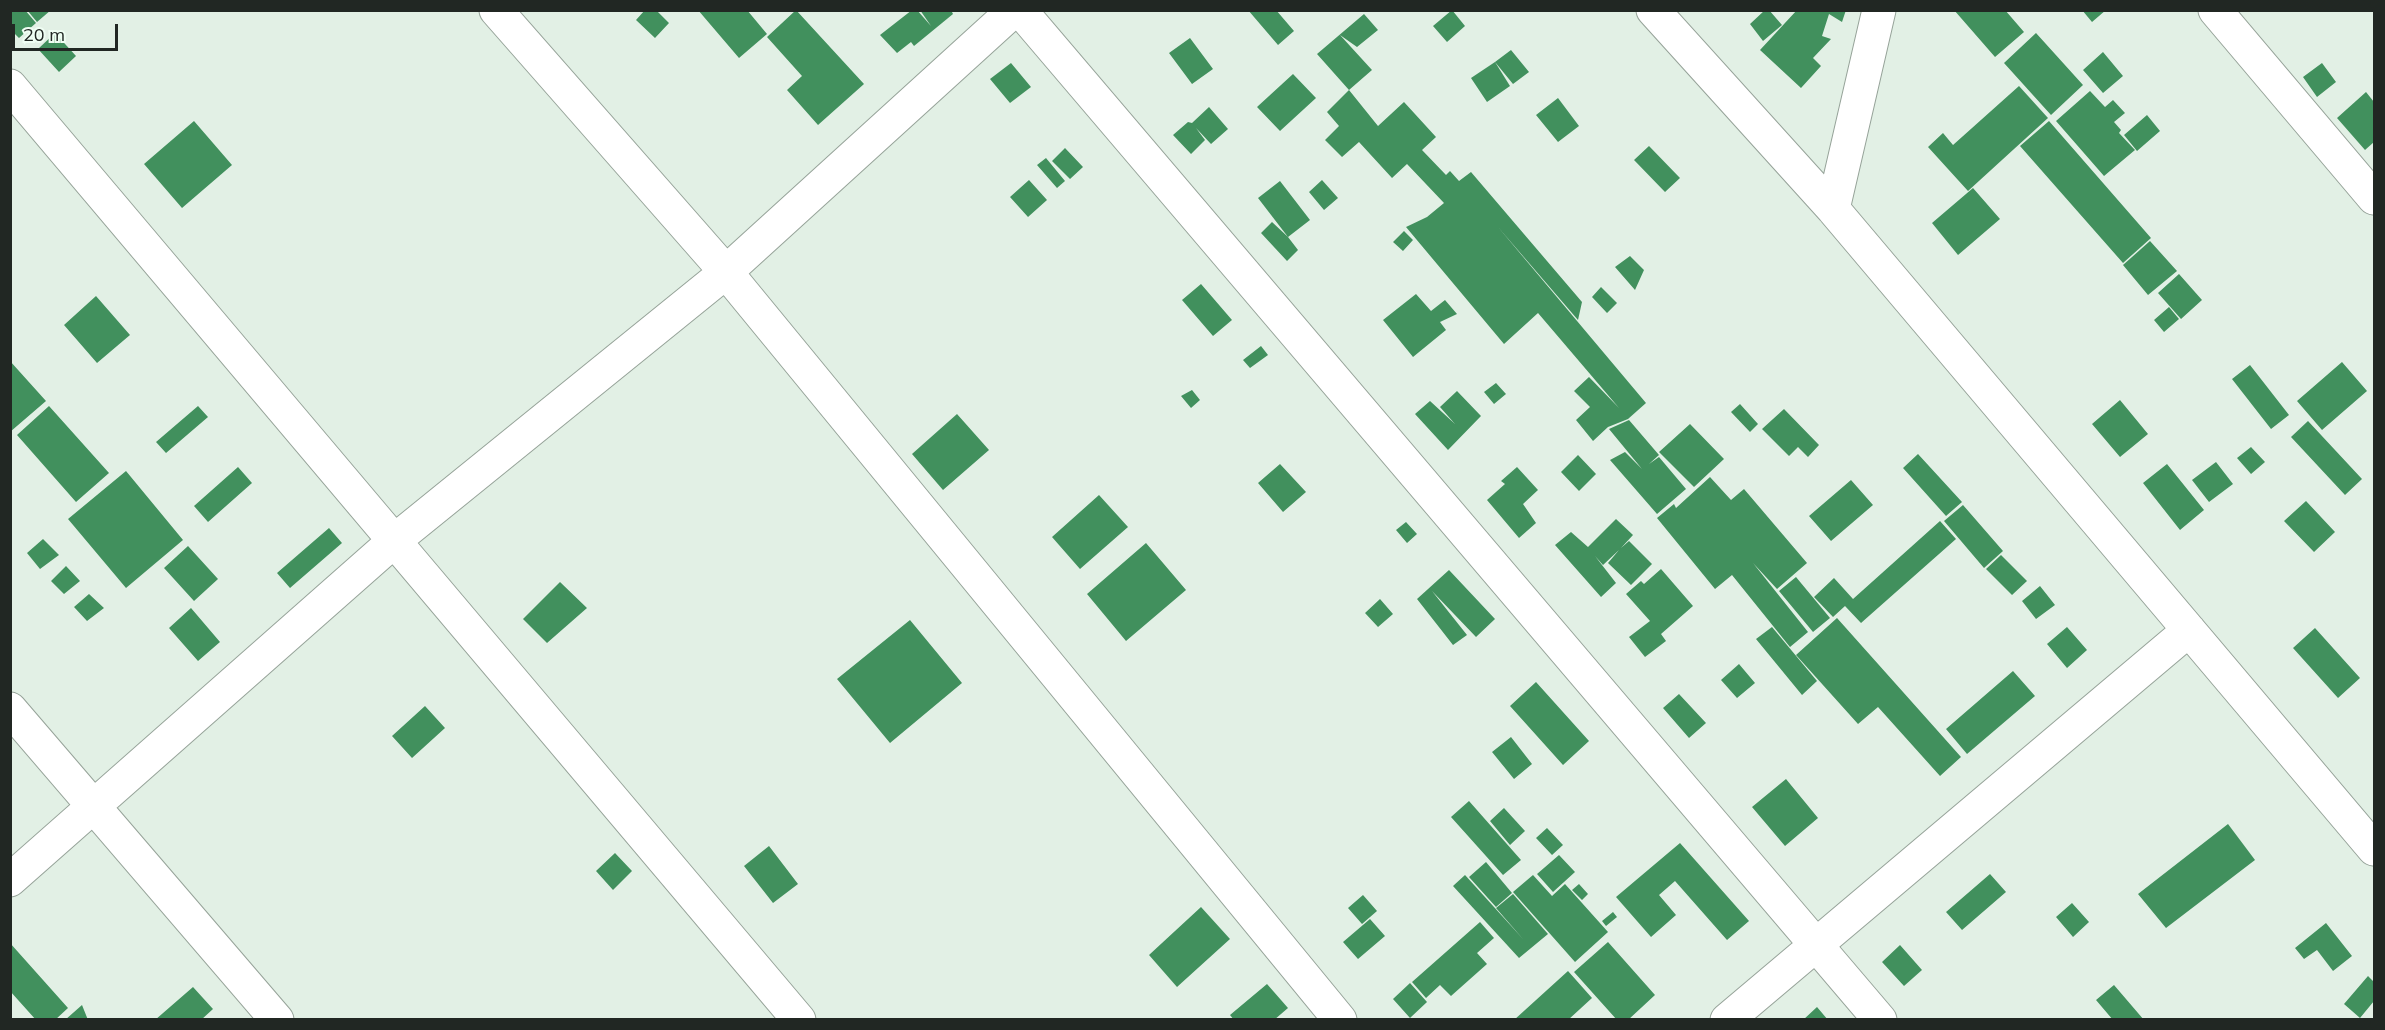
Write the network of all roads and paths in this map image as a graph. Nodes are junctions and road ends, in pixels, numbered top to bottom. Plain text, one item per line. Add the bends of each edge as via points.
1 (495, 10) edge
2 (1014, 10) edge
3 (1020, 10) edge
4 (1653, 10) edge
5 (1880, 10) edge
6 (2215, 10) edge
7 (10, 86) edge
8 (2374, 198) edge
9 (1833, 209) junction
10 (726, 272) junction
11 (394, 541) junction
12 (2189, 630) junction
13 (10, 709) edge
14 (94, 809) junction
15 (2374, 849) edge
16 (10, 880) edge
17 (1817, 945) junction
18 (277, 1020) edge
19 (799, 1020) edge
20 (1340, 1020) edge
21 (1727, 1020) edge
22 (1880, 1020) edge

1 - 10 street
2 - 10 street
3 - 17 street
4 - 9 street
5 - 9 street
6 - 8 street
7 - 11 street
9 - 12 street
10 - 11 street
10 - 20 street
11 - 14 street
11 - 19 street
12 - 15 street
12 - 17 street
13 - 14 street
14 - 16 street
14 - 18 street
17 - 21 street
17 - 22 street

